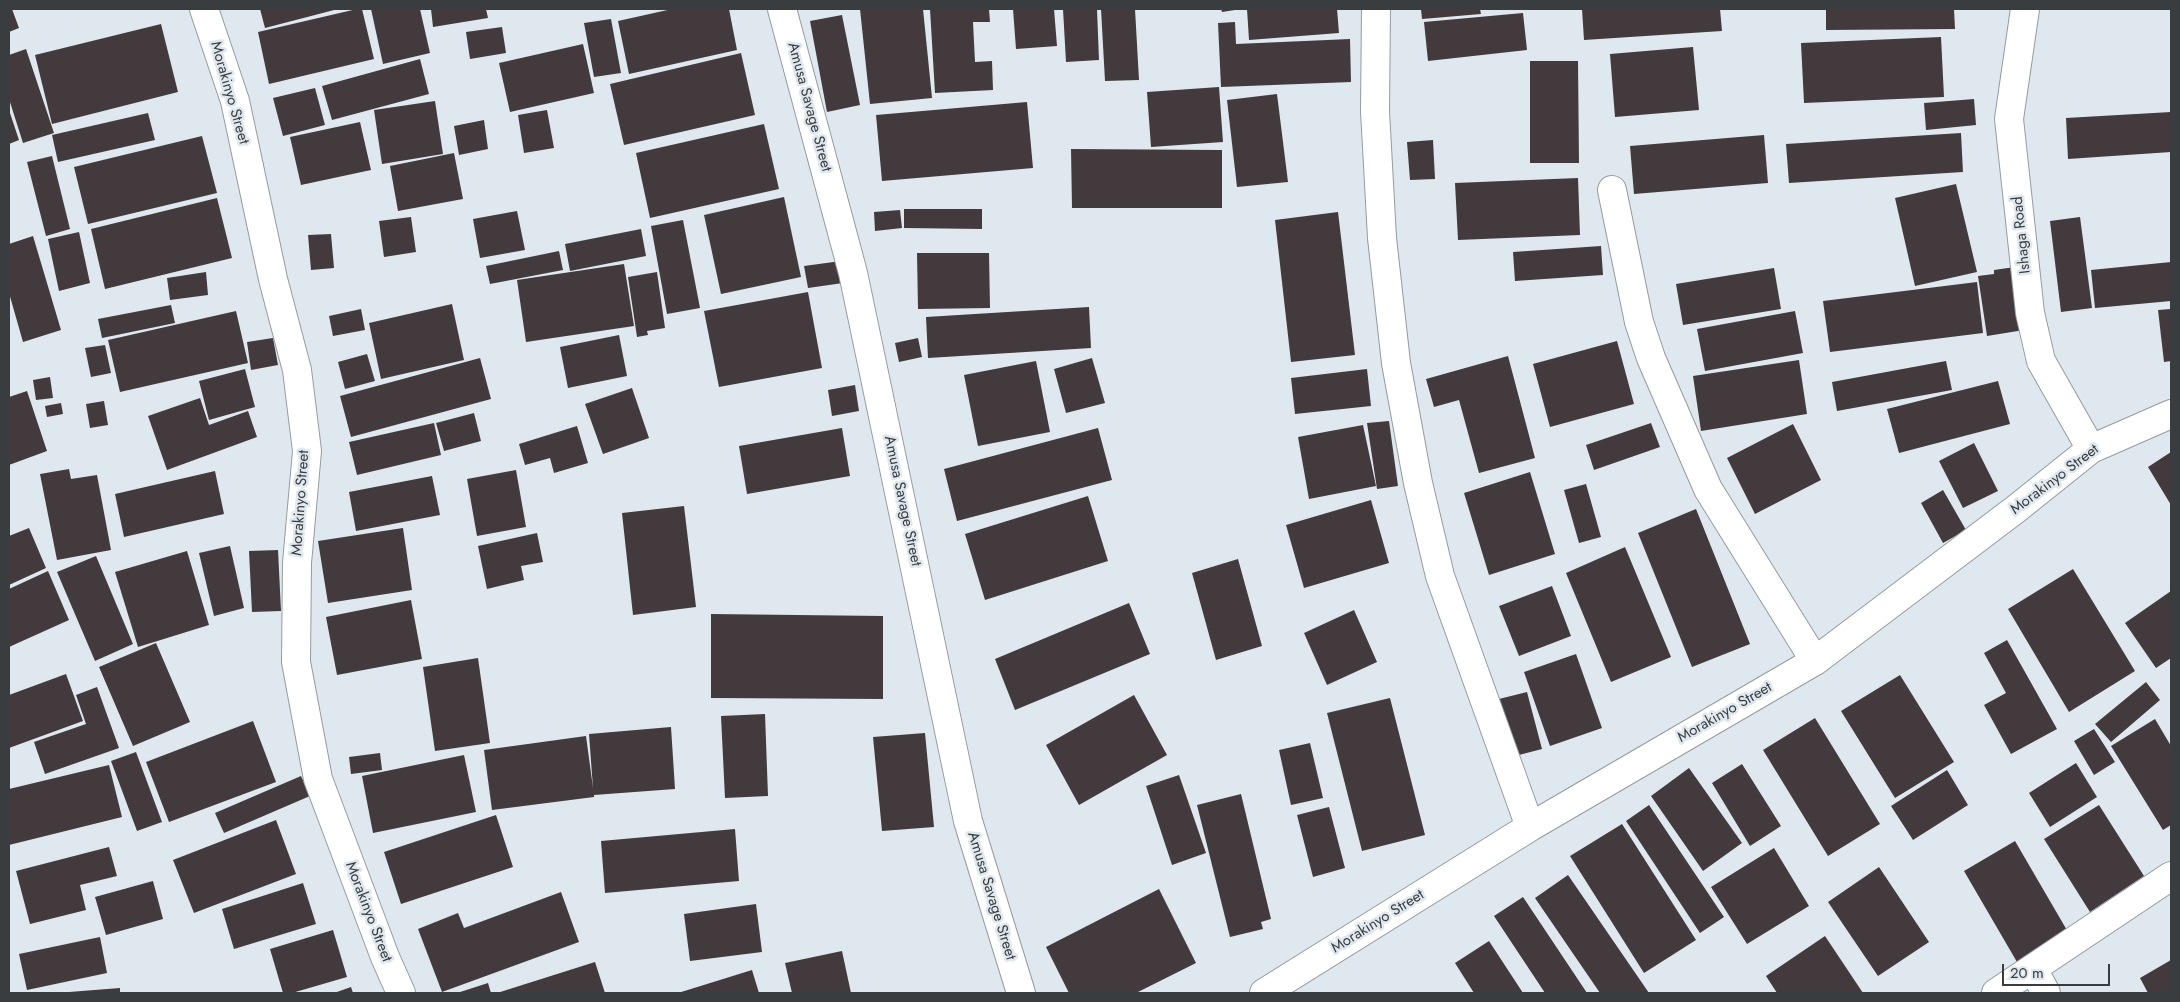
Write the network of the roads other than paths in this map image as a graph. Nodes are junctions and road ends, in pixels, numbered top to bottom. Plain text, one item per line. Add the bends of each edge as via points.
1 (204, 9) edge
2 (782, 9) edge
3 (1376, 9) edge
4 (2024, 9) edge
5 (1612, 190) dead end
6 (2171, 414) edge
7 (2091, 449) junction
8 (1815, 660) junction
9 (1530, 827) junction
10 (2171, 876) edge
11 (2033, 969) junction
12 (401, 993) edge
13 (1021, 993) edge
14 (1264, 993) edge
15 (1996, 993) edge
16 (2046, 993) edge

1 - 12 street, Morakinyo Street via 234,101 273,280 297,370 307,451 297,563 296,662 318,779
2 - 13 street, Amusa Savage Street via 853,273 968,821
3 - 9 street via 1375,111 1382,238 1396,363 1418,483 1440,576
4 - 7 street, Ishaga Road via 2009,119 2030,313 2041,361
5 - 8 street via 1639,322 1708,489
6 - 7 street, Morakinyo Street
7 - 8 street, Morakinyo Street
8 - 9 street, Morakinyo Street
9 - 14 street, Morakinyo Street
10 - 11 street
11 - 15 street
11 - 16 street

